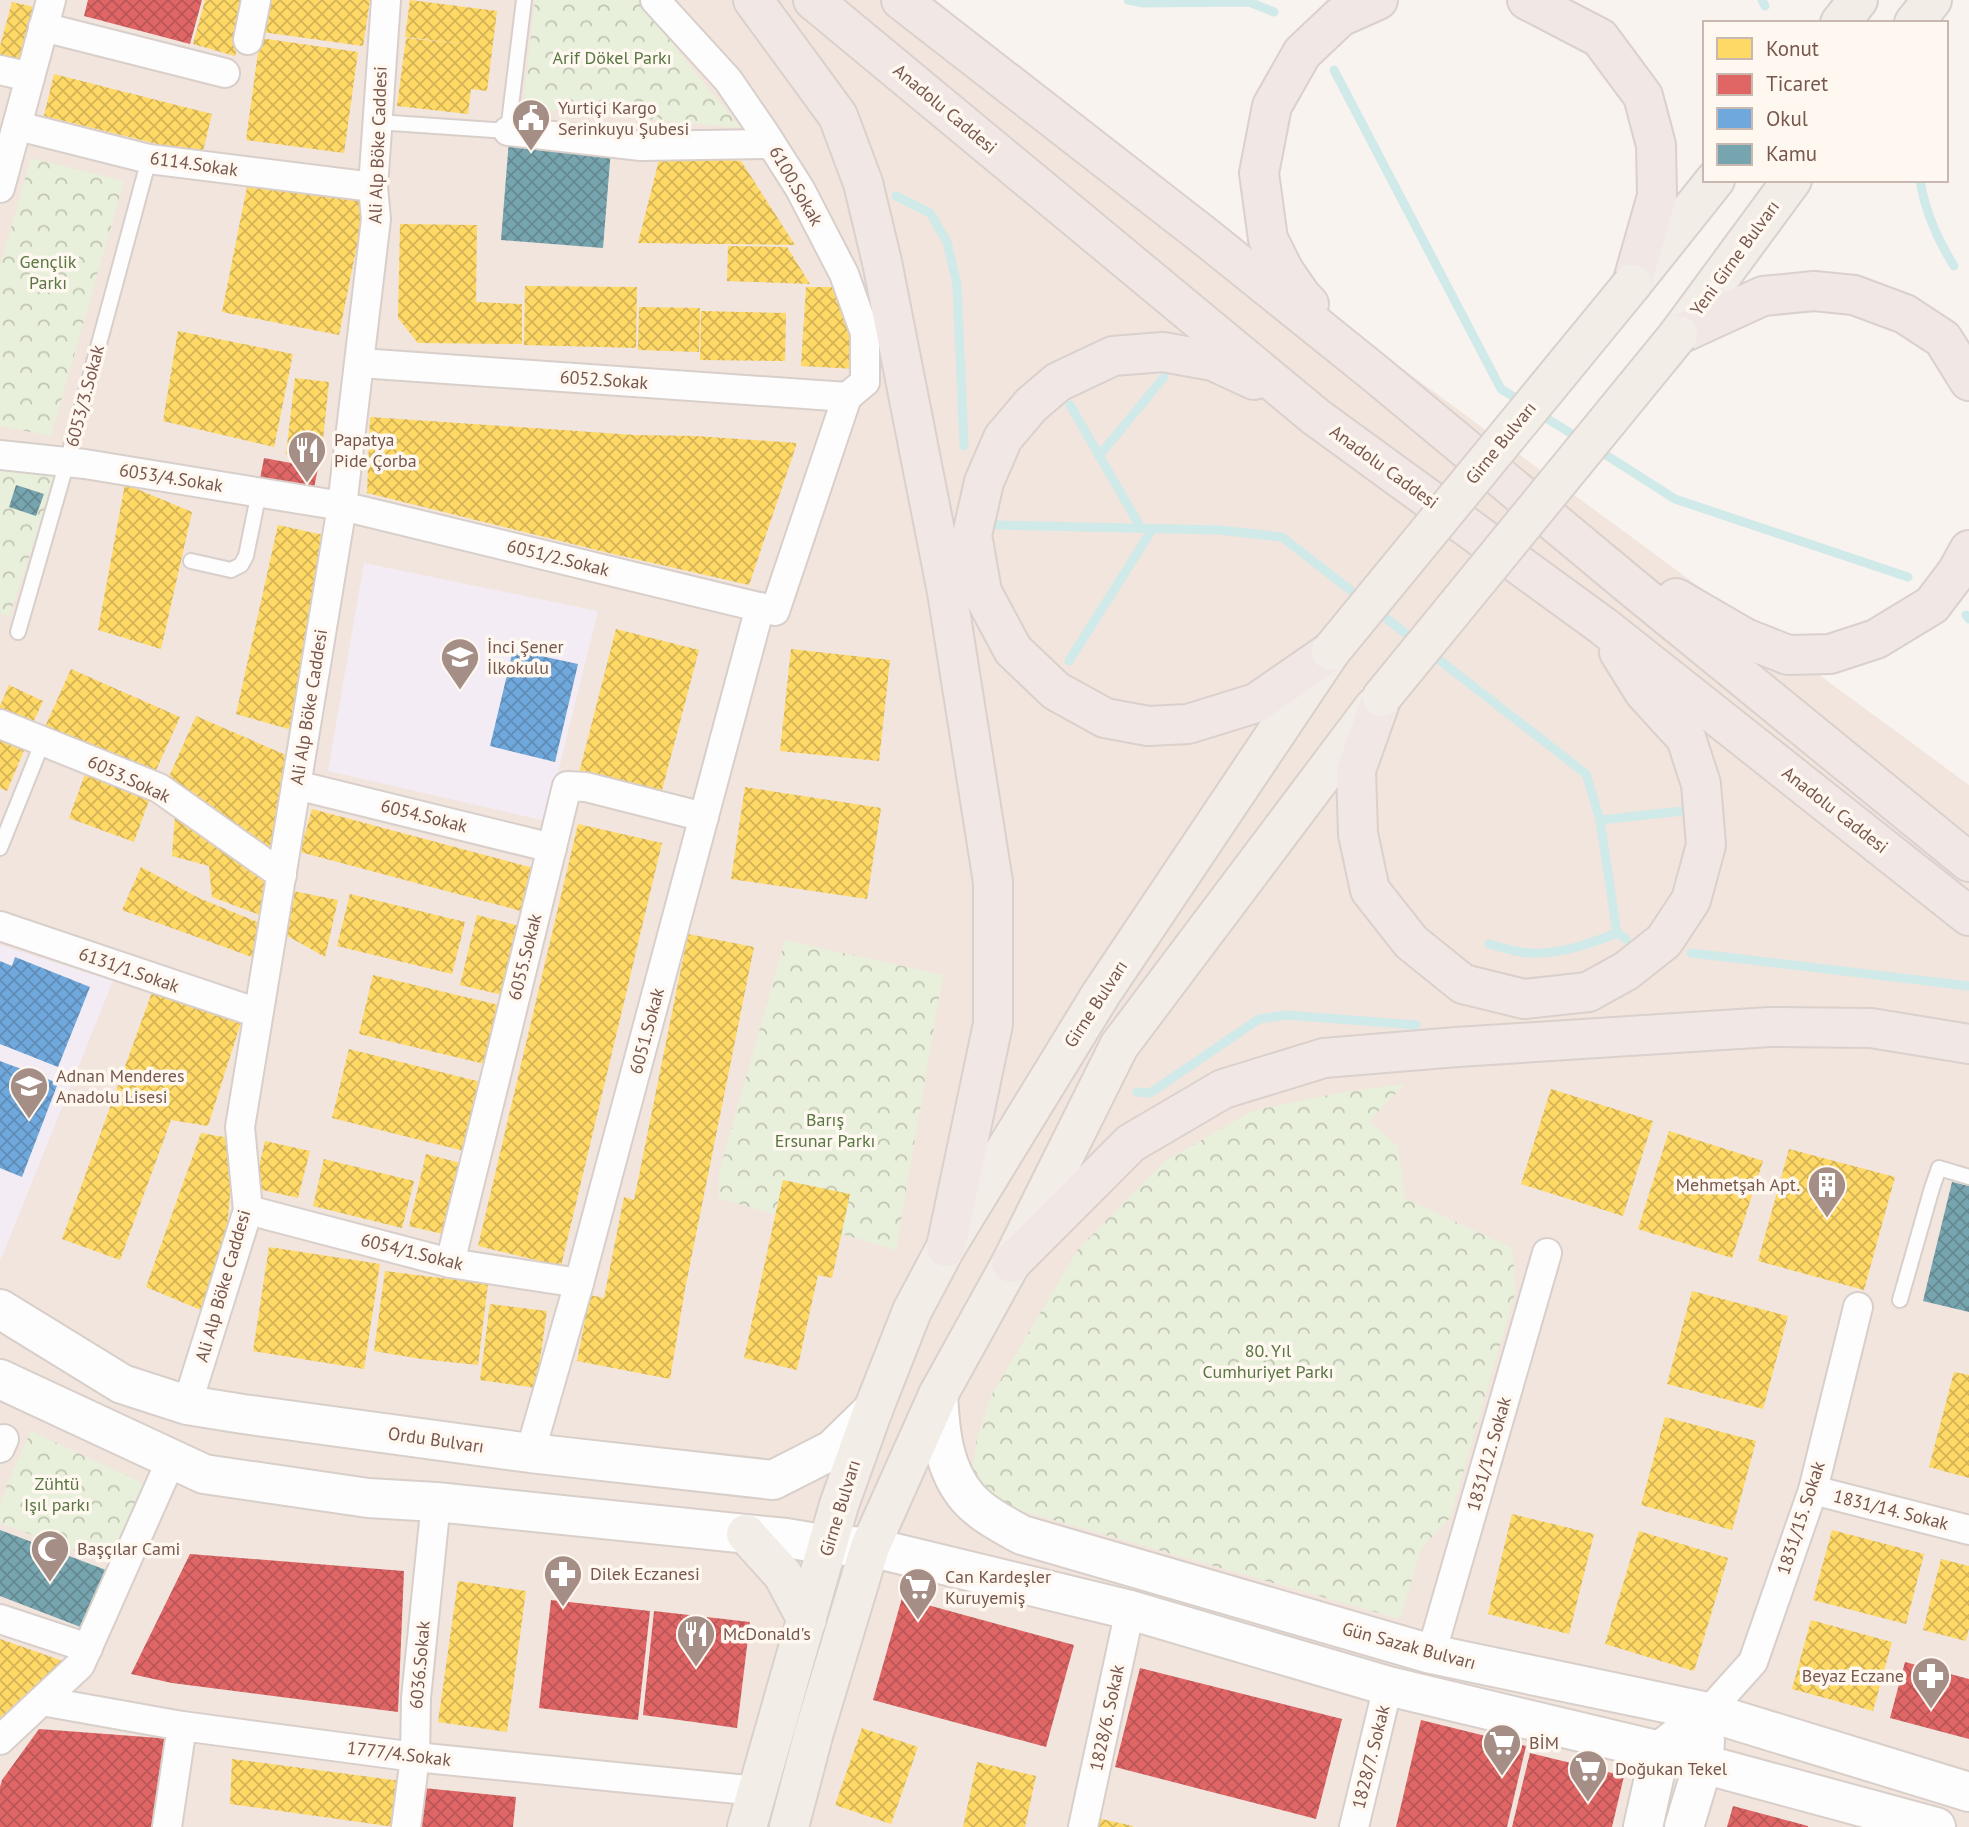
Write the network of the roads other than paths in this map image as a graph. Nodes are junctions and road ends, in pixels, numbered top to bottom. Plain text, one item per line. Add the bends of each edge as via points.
1 (51, 0) edge
2 (256, 0) edge
3 (386, 0) edge
4 (524, 0) edge
5 (654, 0) edge
6 (753, 0) edge
7 (813, 0) edge
8 (901, 0) edge
9 (1378, 0) edge
10 (1527, 0) edge
11 (1858, 0) edge
12 (1932, 0) edge
13 (1842, 21) edge
14 (1916, 21) edge
15 (43, 27) junction
16 (248, 40) dead end
17 (0, 70) edge
18 (225, 73) dead end
19 (30, 77) junction
20 (377, 122) junction
21 (18, 126) junction
22 (508, 131) junction
23 (771, 144) junction
24 (149, 159) junction
25 (1713, 182) edge
26 (1790, 182) edge
27 (373, 187) junction
28 (0, 188) edge
29 (1632, 284) junction
30 (1678, 335) junction
31 (360, 363) junction
32 (1376, 374) junction
33 (1969, 381) edge
34 (847, 397) junction
35 (1316, 417) junction
36 (0, 455) edge
37 (67, 462) junction
38 (258, 492) junction
39 (342, 506) junction
40 (1969, 550) edge
41 (191, 561) dead end
42 (1632, 587) junction
43 (767, 609) junction
44 (1603, 626) junction
45 (18, 632) dead end
46 (1331, 651) junction
47 (1382, 697) junction
48 (0, 724) edge
49 (43, 741) junction
50 (296, 785) junction
51 (704, 817) junction
52 (0, 848) edge
53 (552, 848) junction
54 (1969, 862) edge
55 (282, 875) junction
56 (1969, 916) edge
57 (0, 926) edge
58 (258, 1013) junction
59 (1969, 1044) edge
60 (1969, 1177) edge
61 (248, 1210) junction
62 (946, 1247) junction
63 (1547, 1253) dead end
64 (450, 1264) junction
65 (1011, 1264) junction
66 (579, 1283) junction
67 (1900, 1300) dead end
68 (1858, 1307) dead end
69 (0, 1309) edge
70 (0, 1379) edge
71 (938, 1395) junction
72 (187, 1405) junction
73 (873, 1410) junction
74 (530, 1453) junction
75 (172, 1458) junction
76 (1813, 1490) junction
77 (436, 1502) junction
78 (1969, 1530) edge
79 (746, 1534) junction
80 (828, 1545) junction
81 (870, 1548) junction
82 (1130, 1610) junction
83 (0, 1619) edge
84 (807, 1620) junction
85 (88, 1648) junction
86 (1431, 1654) junction
87 (1388, 1686) junction
88 (42, 1701) junction
89 (1708, 1712) junction
90 (183, 1726) junction
91 (0, 1741) edge
92 (1660, 1751) junction
93 (415, 1757) junction
94 (1703, 1764) junction
95 (1969, 1792) edge
96 (752, 1809) edge
97 (167, 1827) edge
98 (406, 1827) edge
99 (789, 1827) edge
100 (1083, 1827) edge
101 (1354, 1827) edge
102 (1643, 1827) edge
103 (1684, 1827) edge
104 (1936, 1827) edge

1 - 15 street
2 - 16 street
3 - 20 street, Ali Alp Böke Caddesi
4 - 22 lane
5 - 23 street, 6100.Sokak via 728,80
6 - 62 highway via 838,116 863,183 947,592 993,882 993,1024
7 - 35 highway, Anadolu Caddesi
8 - 32 highway
9 - 32 highway via 1340,17 1302,53 1272,106 1259,173 1268,239 1284,271 1302,297
10 - 29 highway via 1600,38 1643,96 1657,145 1657,197
11 - 13 main road
12 - 14 main road
15 - 18 street
15 - 19 street
17 - 19 street
19 - 21 street
20 - 22 lane
20 - 27 street, Ali Alp Böke Caddesi
21 - 24 street, 6114.Sokak
21 - 28 street
22 - 23 street via 641,146
23 - 34 street, 6100.Sokak via 844,274 865,333 865,382
24 - 27 street, 6114.Sokak
24 - 37 lane, 6053/3.Sokak
25 - 29 main road
26 - 30 main road, Yeni Girne Bulvarı
27 - 31 street, Ali Alp Böke Caddesi via 376,219
29 - 46 main road, Girne Bulvarı, bridge
30 - 33 highway via 1763,296 1814,291 1854,295 1905,314 1943,339
30 - 47 main road, Yeni Girne Bulvarı, bridge
31 - 34 street, 6052.Sokak
31 - 39 street, Ali Alp Böke Caddesi
32 - 42 highway
34 - 43 street, 6051.Sokak
35 - 44 highway, Anadolu Caddesi
35 - 46 highway via 1259,382 1213,361 1163,352 1113,356 1058,382 1003,438 984,482 972,535 982,592 1013,650 1056,691 1105,718 1148,726 1188,724 1256,703
36 - 37 street, 6053/4.Sokak
37 - 38 street, 6053/4.Sokak
37 - 45 lane, 6053/3.Sokak
38 - 39 street, 6053/4.Sokak
38 - 41 lane via 241,565 231,570
39 - 43 street, 6051/2.Sokak
39 - 50 street, Ali Alp Böke Caddesi
40 - 42 highway via 1932,606 1876,639 1830,654 1788,655 1745,638 1674,597
42 - 54 highway
43 - 51 street, 6051.Sokak
44 - 47 highway via 1644,692 1686,738 1701,784 1706,845 1691,901 1664,941 1626,971 1588,992 1524,999 1463,984 1411,942 1370,890 1357,834 1356,770
44 - 56 highway, Anadolu Caddesi
46 - 62 main road, Girne Bulvarı via 1101,994
47 - 65 main road via 1119,1046
48 - 49 street, 6053.Sokak
49 - 52 lane
49 - 55 street, 6053.Sokak via 159,788
50 - 53 street, 6054.Sokak
50 - 55 street, Ali Alp Böke Caddesi
51 - 53 street, 6055.Sokak via 567,786
51 - 66 street, 6051.Sokak
53 - 64 street, 6055.Sokak
55 - 58 street, Ali Alp Böke Caddesi
57 - 58 street, 6131/1.Sokak
58 - 61 street, Ali Alp Böke Caddesi via 240,1127
59 - 65 highway via 1871,1028 1770,1027 1324,1058 1223,1089 1131,1143
60 - 67 lane via 1939,1168
61 - 64 street, 6054/1.Sokak
61 - 72 street, Ali Alp Böke Caddesi
62 - 73 main road, Girne Bulvarı via 912,1311
63 - 86 street, 1831/12. Sokak
64 - 66 street, 6054/1.Sokak
65 - 71 main road
66 - 74 street, 6051.Sokak
68 - 76 street, 1831/15. Sokak
69 - 72 main road, Ordu Bulvarı via 122,1384
70 - 75 main road
71 - 81 main road
71 - 86 main road, Gün Sazak Bulvarı via 940,1433 950,1469 968,1498 1022,1535
72 - 74 main road, Ordu Bulvarı
73 - 74 main road, Ordu Bulvarı via 832,1450 773,1480
73 - 80 main road, Girne Bulvarı
75 - 77 main road via 204,1474 368,1498
75 - 85 street
76 - 78 street, 1831/14. Sokak
76 - 89 street, 1831/15. Sokak via 1753,1662
77 - 79 main road
77 - 93 street, 6036.Sokak via 416,1698
79 - 80 main road
79 - 84 main road via 783,1575
80 - 81 main road
80 - 84 main road, Girne Bulvarı
81 - 82 main road
81 - 99 main road
82 - 87 main road
82 - 100 street, 1828/6. Sokak
83 - 85 street
84 - 96 main road, Girne Bulvarı
85 - 88 street via 80,1665
86 - 89 main road, Gün Sazak Bulvarı
87 - 92 main road
87 - 101 street, 1828/7. Sokak
88 - 90 street, 1777/4.Sokak
88 - 91 street
89 - 92 main road
89 - 94 main road
89 - 95 main road, Gün Sazak Bulvarı
90 - 93 street, 1777/4.Sokak
90 - 97 street
92 - 94 main road
92 - 102 main road
93 - 96 street, 1777/4.Sokak
93 - 98 street, 6036.Sokak
94 - 103 main road
94 - 104 main road

